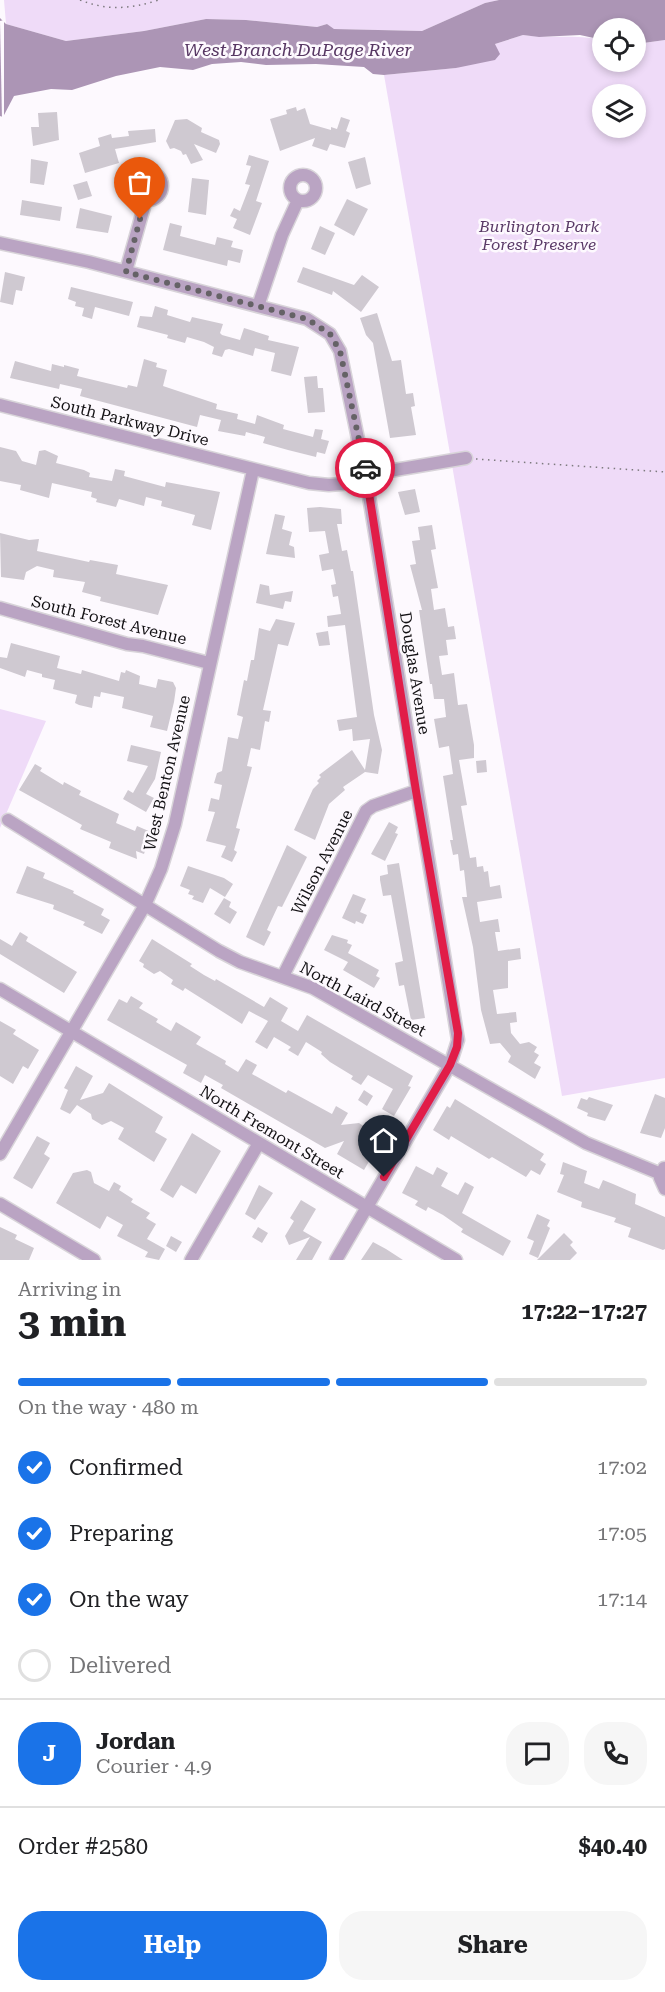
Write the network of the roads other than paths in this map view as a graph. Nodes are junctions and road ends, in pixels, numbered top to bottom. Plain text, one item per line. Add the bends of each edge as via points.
1 (146, 200) dead end
2 (298, 200) dead end
3 (0, 243) edge
4 (126, 272) junction
5 (258, 306) junction
6 (0, 405) edge
7 (466, 458) road end
8 (253, 470) junction
9 (366, 478) junction
10 (0, 608) edge
11 (209, 663) junction
12 (416, 791) junction
13 (8, 820) dead end
14 (145, 905) junction
15 (283, 976) junction
16 (0, 988) edge
17 (72, 1031) junction
18 (450, 1065) junction
19 (259, 1143) junction
20 (0, 1154) edge
21 (663, 1171) edge
22 (665, 1189) edge
23 (0, 1204) edge
24 (366, 1208) junction
25 (94, 1260) edge
26 (191, 1260) edge
27 (336, 1260) edge
28 (456, 1260) edge

1 - 4 street
2 - 5 street
3 - 4 street, Douglas Avenue
4 - 5 street, Douglas Avenue
5 - 9 street, Douglas Avenue via 313,322 337,344 344,362
6 - 8 street, South Parkway Drive
7 - 9 street, South Parkway Drive
8 - 9 street, South Parkway Drive via 329,485
8 - 11 street, West Benton Avenue
9 - 12 street, Douglas Avenue
10 - 11 street, South Forest Avenue
11 - 14 street, West Benton Avenue via 175,824
12 - 15 street, Wilson Avenue via 366,812
12 - 18 street, Douglas Avenue via 458,1033
13 - 14 street, North Laird Street
14 - 15 street, North Laird Street via 240,962
14 - 17 street, West Benton Avenue
15 - 18 street, North Laird Street via 342,1003
16 - 17 street, North Fremont Street
17 - 19 street, North Fremont Street
17 - 20 street, West Benton Avenue
18 - 21 street, North Laird Street via 586,1143
18 - 24 street, Douglas Avenue
19 - 24 street, North Fremont Street
19 - 26 street
21 - 22 street, North Laird Street via 661,1183
23 - 25 street
24 - 27 street, Douglas Avenue
24 - 28 street, North Fremont Street

